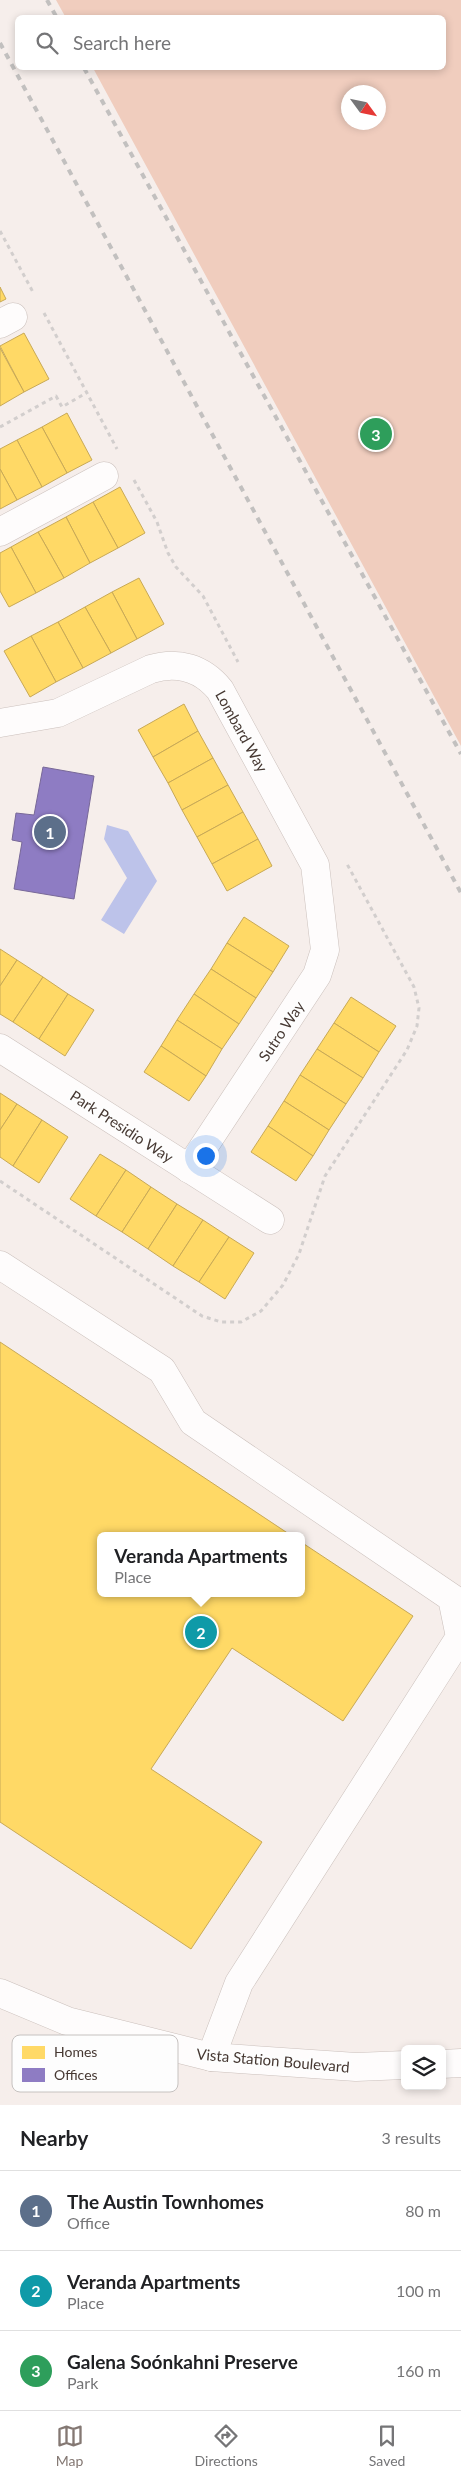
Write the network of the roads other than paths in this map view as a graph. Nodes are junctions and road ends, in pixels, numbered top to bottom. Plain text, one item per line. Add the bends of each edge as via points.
1 (104, 476) dead end
2 (0, 532) edge
3 (0, 724) edge
4 (318, 877) joint
5 (0, 1048) edge
6 (189, 1169) junction
7 (270, 1220) dead end
8 (0, 1265) edge
9 (0, 1993) edge
10 (123, 2035) edge
11 (178, 2049) edge
12 (211, 2057) junction
13 (461, 2063) edge
14 (446, 2064) edge
15 (401, 2066) edge

1 - 2 street
3 - 4 street, Lombard Way via 58,713 164,665 202,673 220,690 310,854
4 - 6 street, Sutro Way via 325,950 317,975
5 - 6 street, Park Presidio Way
6 - 7 street, Park Presidio Way
8 - 12 street via 162,1370 193,1422 452,1598 460,1637 239,1983
9 - 10 street, Vista Station Boulevard via 67,2021
11 - 12 street, Vista Station Boulevard
12 - 15 street, Vista Station Boulevard via 356,2067
13 - 14 street

